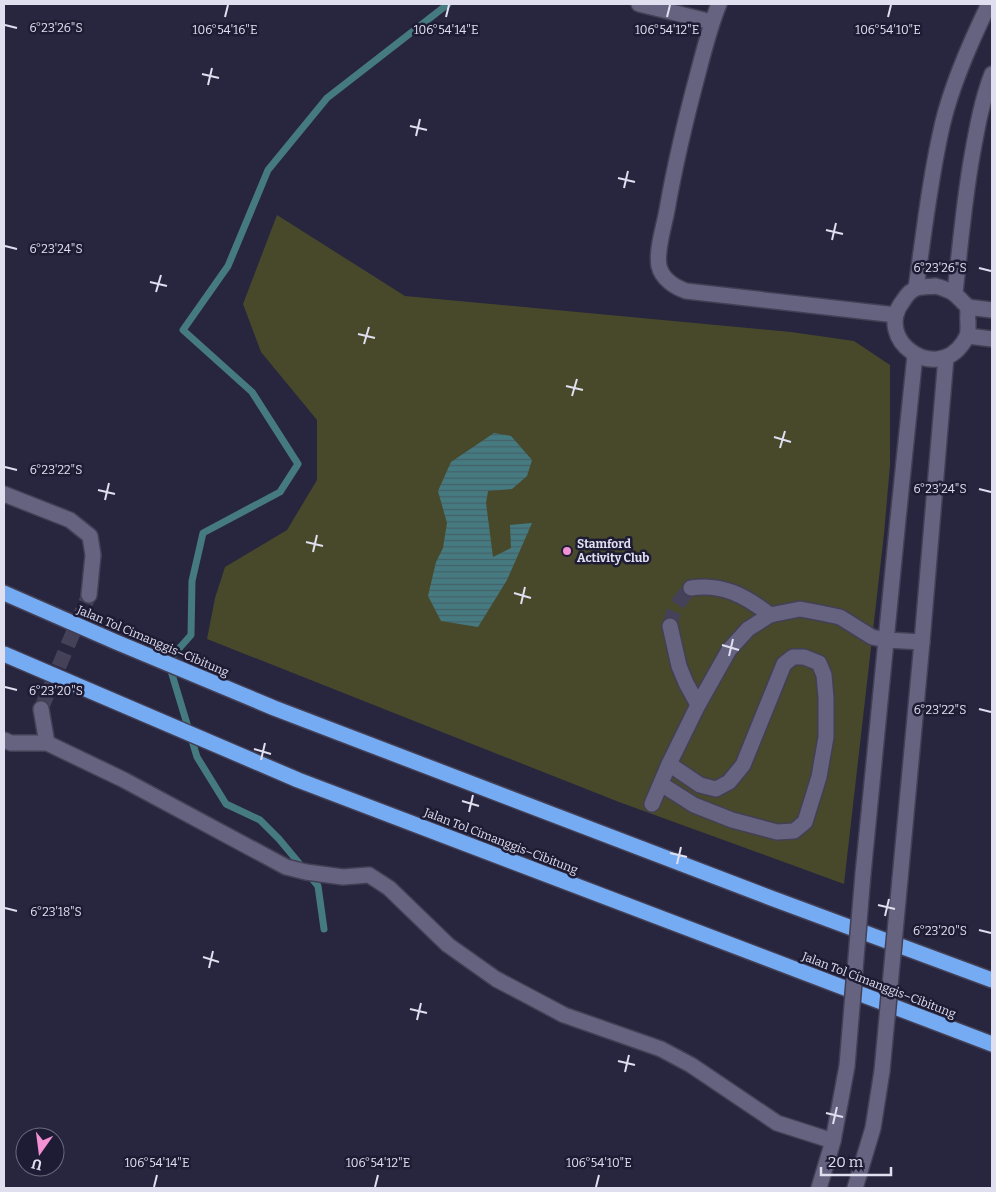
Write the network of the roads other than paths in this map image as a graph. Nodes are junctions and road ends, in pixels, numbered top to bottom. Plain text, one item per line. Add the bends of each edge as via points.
1 (639, 4) edge
2 (719, 4) edge
3 (989, 4) edge
4 (712, 22) junction
5 (992, 74) edge
6 (916, 288) junction
7 (955, 293) junction
8 (967, 307) junction
9 (992, 310) edge
10 (896, 315) junction
11 (968, 336) junction
12 (992, 339) edge
13 (916, 356) junction
14 (946, 358) junction
15 (4, 494) edge
16 (691, 588) dead end
17 (4, 593) edge
18 (89, 595) tunnel mouth
19 (770, 615) junction
20 (670, 626) tunnel mouth
21 (886, 640) junction
22 (922, 642) junction
23 (4, 654) edge
24 (698, 705) junction
25 (41, 708) tunnel mouth
26 (4, 740) edge
27 (47, 743) junction
28 (669, 764) junction
29 (661, 784) junction
30 (652, 804) dead end
31 (992, 980) edge
32 (914, 1014) junction
33 (992, 1044) edge
34 (992, 1051) edge
35 (833, 1141) junction
36 (819, 1188) edge
37 (855, 1188) edge

1 - 4 street
2 - 4 street
3 - 6 street via 956,80 944,120 930,187
4 - 10 street via 690,102 658,254 665,277 686,291
5 - 7 street via 966,191
6 - 7 street via 936,286
6 - 10 street via 900,304
7 - 8 street
8 - 9 street
8 - 11 street
10 - 13 street via 899,338
11 - 12 street
11 - 14 street via 959,349
13 - 14 street via 930,360
13 - 21 street
14 - 22 street
15 - 18 street via 70,520 90,536 93,555
16 - 19 street via 717,587 755,603
17 - 31 highway, Jalan Tol Cimanggis–Cibitung via 274,708
19 - 21 street via 800,609 821,612 840,617 872,637
19 - 24 street via 748,629 729,650
20 - 24 street via 679,666
21 - 22 street
21 - 35 street, bridge via 846,1066
22 - 37 street, bridge via 882,1071 873,1128
23 - 32 highway, Jalan Tol Cimanggis–Cibitung via 298,780
24 - 28 street
25 - 27 street
26 - 27 street via 11,743
27 - 35 street via 124,780 286,867 342,877 369,875 389,888 448,945 496,979 564,1015 661,1049 691,1065 777,1123
28 - 29 street
28 - 29 street via 700,784 716,788 729,782 743,765 784,664 794,656 819,663 824,674 826,737 819,777 805,822 794,831 777,832 732,820 694,805
29 - 30 street
32 - 33 highway, Jalan Tol Cimanggis–Cibitung
32 - 34 highway
35 - 36 street

